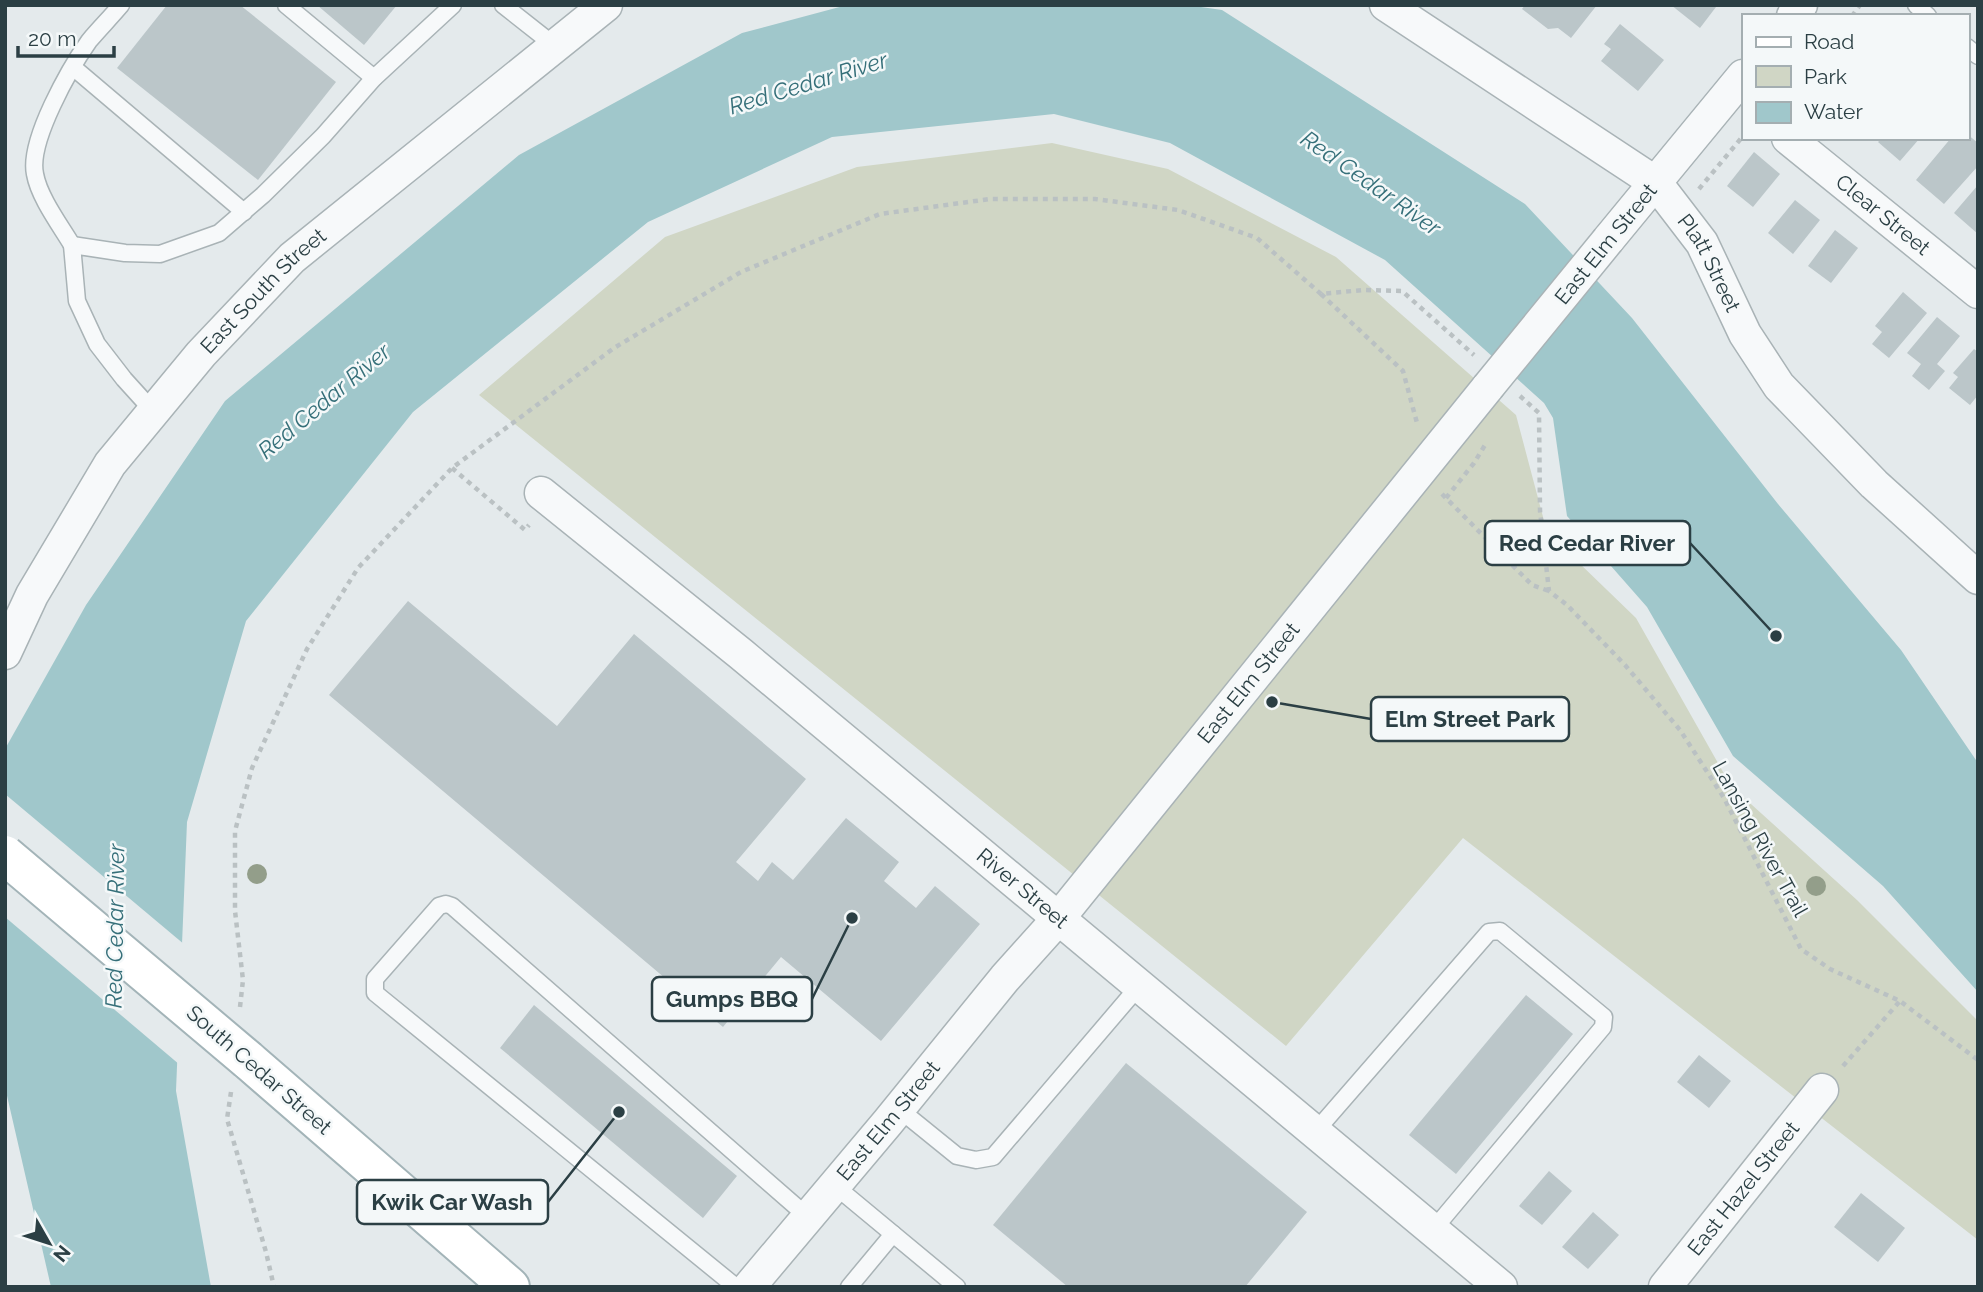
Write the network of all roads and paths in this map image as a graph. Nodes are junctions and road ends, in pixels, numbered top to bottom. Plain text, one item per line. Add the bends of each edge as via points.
1 (121, 5) edge
2 (286, 5) edge
3 (453, 5) edge
4 (503, 5) edge
5 (606, 5) edge
6 (1386, 5) edge
7 (555, 46) junction
8 (74, 68) junction
9 (374, 78) junction
10 (1739, 90) edge
11 (1742, 137) edge
12 (1790, 140) edge
13 (1656, 183) junction
14 (1699, 190) dead end
15 (244, 212) junction
16 (72, 245) junction
17 (1978, 292) edge
18 (1321, 294) dead end
19 (153, 411) junction
20 (1419, 432) dead end
21 (452, 468) dead end
22 (1437, 489) dead end
23 (545, 496) joint
24 (1540, 511) dead end
25 (1978, 578) edge
26 (1549, 591) junction
27 (5, 653) edge
28 (5, 855) edge
29 (1058, 919) junction
30 (1139, 986) junction
31 (1900, 1001) junction
32 (1978, 1060) edge
33 (1822, 1090) joint
34 (899, 1109) junction
35 (1315, 1132) junction
36 (834, 1185) junction
37 (808, 1217) junction
38 (1433, 1230) junction
39 (893, 1234) junction
40 (510, 1287) edge
41 (736, 1287) edge
42 (748, 1287) edge
43 (849, 1287) edge
44 (957, 1287) edge
45 (1501, 1287) edge
46 (1665, 1287) edge

1 - 8 lane via 89,42
2 - 9 lane
3 - 9 lane
4 - 7 lane
5 - 7 street, East South Street
6 - 13 street, Platt Street
7 - 19 street, East South Street via 292,258
8 - 15 lane
8 - 16 lane via 53,103 37,147 34,173
9 - 15 lane via 323,136
10 - 13 street, East Elm Street
11 - 14 path
12 - 17 street, Clear Street
13 - 25 street, Platt Street via 1702,243 1745,334 1779,386 1874,484
13 - 29 street, East Elm Street, bridge
15 - 16 lane via 219,233 160,254
16 - 19 lane via 77,302 97,344
18 - 20 path via 1403,371
19 - 27 street, East South Street via 110,464 32,595
21 - 23 path via 525,530
22 - 26 path, Lansing River Trail via 1532,584
23 - 29 street, River Street
24 - 26 path
26 - 31 path, Lansing River Trail via 1625,665 1679,730 1724,798 1801,949 1830,969
28 - 40 main road, South Cedar Street, bridge
29 - 30 street, River Street
29 - 34 street, East Elm Street
30 - 34 lane via 993,1157 957,1156
30 - 35 street, River Street
31 - 32 path, Lansing River Trail
31 - 33 path
33 - 46 street, East Hazel Street
34 - 36 street, East Elm Street
35 - 38 street, River Street
35 - 38 lane via 1489,932 1500,930 1584,999 1604,1017 1603,1027
36 - 37 street, East Elm Street
36 - 39 lane
37 - 41 lane via 452,906 439,906 374,979 374,993
37 - 42 street, East Elm Street
38 - 45 street, River Street
39 - 43 lane
39 - 44 lane

